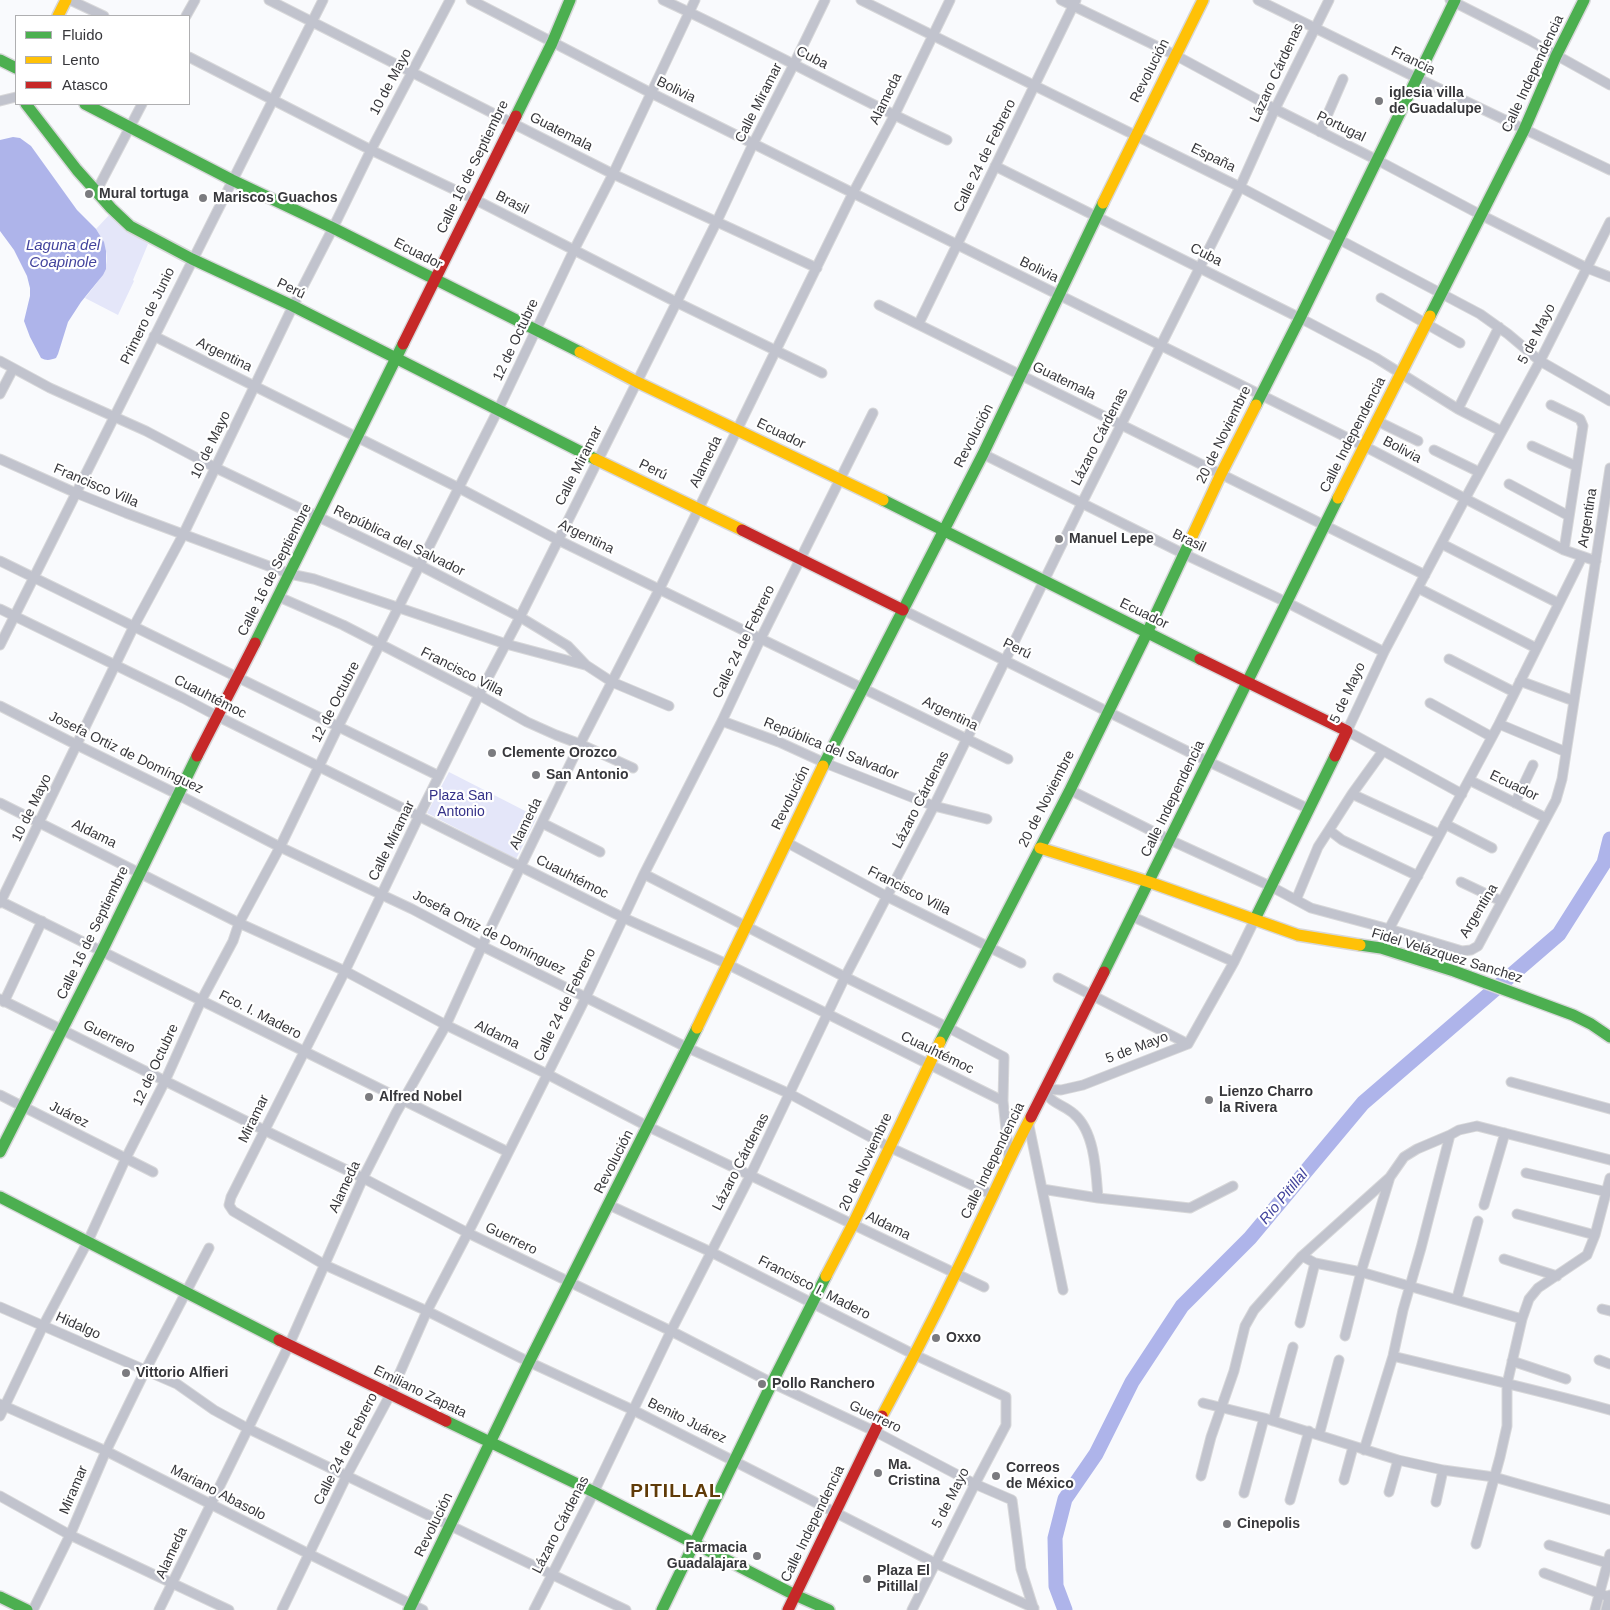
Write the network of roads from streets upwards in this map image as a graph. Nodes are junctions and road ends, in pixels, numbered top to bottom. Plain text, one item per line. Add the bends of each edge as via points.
1 (68, 0) edge
2 (194, 0) edge
3 (269, 0) edge
4 (322, 0) edge
5 (450, 0) edge
6 (471, 0) edge
7 (570, 0) edge
8 (663, 0) edge
9 (696, 0) edge
10 (826, 0) edge
11 (861, 0) edge
12 (950, 0) edge
13 (1061, 0) edge
14 (1203, 0) edge
15 (1258, 0) edge
16 (1328, 0) edge
17 (1584, 0) edge
18 (1453, 1) edge
19 (1074, 3) edge
20 (690, 12) junction
21 (59, 15) edge
22 (102, 15) edge
23 (186, 15) edge
24 (312, 20) junction
25 (1314, 27) junction
26 (933, 34) junction
27 (552, 43) junction
28 (1175, 55) junction
29 (1556, 56) junction
30 (190, 58) edge
31 (0, 60) edge
32 (794, 64) junction
33 (15, 68) edge
34 (412, 71) junction
35 (1417, 78) junction
36 (1343, 79) dead end
37 (1034, 85) junction
38 (1610, 85) edge
39 (651, 93) junction
40 (15, 97) edge
41 (273, 100) junction
42 (0, 101) edge
43 (27, 105) edge
44 (87, 105) edge
45 (142, 105) edge
46 (1275, 109) junction
47 (894, 116) junction
48 (511, 123) junction
49 (131, 127) junction
50 (1524, 130) junction
51 (1320, 132) junction
52 (1135, 135) junction
53 (947, 140) dead end
54 (753, 144) junction
55 (370, 150) junction
56 (1377, 160) junction
57 (995, 166) junction
58 (1610, 170) edge
59 (613, 174) junction
60 (232, 180) junction
61 (1240, 187) junction
62 (96, 192) junction
63 (853, 193) junction
64 (474, 199) junction
65 (1481, 215) junction
66 (1097, 216) junction
67 (717, 221) junction
68 (1610, 222) edge
69 (333, 228) junction
70 (1338, 239) junction
71 (957, 245) junction
72 (574, 250) junction
73 (192, 259) junction
74 (1200, 267) junction
75 (817, 268) junction
76 (1587, 268) junction
77 (1610, 277) edge
78 (435, 280) junction
79 (1440, 293) junction
80 (1059, 295) junction
81 (1381, 298) dead end
82 (676, 302) junction
83 (879, 304) dead end
84 (293, 306) junction
85 (1300, 318) junction
86 (919, 323) junction
87 (1425, 324) junction
88 (1499, 327) junction
89 (536, 329) junction
90 (154, 336) junction
91 (1460, 344) dead end
92 (1161, 346) junction
93 (776, 350) junction
94 (396, 358) junction
95 (0, 361) edge
96 (1540, 361) junction
97 (13, 369) junction
98 (822, 373) dead end
99 (1401, 374) junction
100 (1021, 375) junction
101 (637, 382) junction
102 (255, 386) junction
103 (0, 394) edge
104 (1261, 395) junction
105 (1610, 401) edge
106 (1551, 406) dead end
107 (1458, 409) junction
108 (498, 410) junction
109 (873, 413) dead end
110 (114, 416) junction
111 (1377, 421) junction
112 (1121, 425) junction
113 (737, 429) junction
114 (1501, 431) junction
115 (356, 438) junction
116 (1418, 441) dead end
117 (1364, 446) junction
118 (1532, 446) dead end
119 (1434, 450) dead end
120 (983, 454) junction
121 (0, 459) edge
122 (597, 460) junction
123 (1576, 466) junction
124 (216, 468) junction
125 (1610, 468) edge
126 (1479, 472) junction
127 (1221, 474) junction
128 (840, 478) junction
129 (1509, 484) dead end
130 (459, 488) junction
131 (76, 493) junction
132 (1465, 499) junction
133 (1082, 503) junction
134 (698, 509) junction
135 (1569, 516) junction
136 (318, 518) junction
137 (1324, 525) junction
138 (943, 530) junction
139 (183, 535) junction
140 (558, 540) junction
141 (1442, 544) junction
142 (1564, 550) junction
143 (1184, 554) junction
144 (1582, 557) junction
145 (800, 558) junction
146 (0, 561) edge
147 (1596, 561) junction
148 (419, 565) junction
149 (290, 574) junction
150 (1425, 575) junction
151 (34, 578) junction
152 (1045, 581) junction
153 (660, 588) junction
154 (1418, 588) junction
155 (279, 597) junction
156 (1286, 602) junction
157 (1558, 603) junction
158 (0, 608) edge
159 (398, 608) junction
160 (903, 610) junction
161 (14, 616) junction
162 (520, 617) junction
163 (134, 626) junction
164 (1147, 633) junction
165 (761, 638) junction
166 (506, 644) junction
167 (0, 645) edge
168 (380, 646) junction
169 (1536, 648) junction
170 (1384, 652) junction
171 (1449, 659) dead end
172 (1005, 661) junction
173 (586, 665) junction
174 (115, 666) junction
175 (237, 677) junction
176 (1520, 680) junction
177 (612, 682) junction
178 (1247, 683) junction
179 (864, 688) junction
180 (1514, 692) junction
181 (479, 695) junction
182 (1574, 701) junction
183 (1430, 703) dead end
184 (0, 706) edge
185 (669, 706) dead end
186 (1108, 711) junction
187 (217, 716) junction
188 (722, 721) junction
189 (1499, 724) junction
190 (338, 727) junction
191 (1347, 731) junction
192 (1492, 737) junction
193 (967, 738) junction
194 (580, 744) junction
195 (77, 745) junction
196 (1384, 751) junction
197 (1566, 752) junction
198 (1008, 759) dead end
199 (1207, 760) junction
200 (826, 763) junction
201 (1533, 764) dead end
202 (318, 766) junction
203 (633, 768) dead end
204 (439, 776) junction
205 (1469, 780) junction
206 (1070, 790) junction
207 (178, 794) junction
208 (1352, 794) junction
209 (1462, 794) junction
210 (0, 803) edge
211 (1515, 803) junction
212 (934, 806) junction
213 (1309, 809) junction
214 (419, 816) junction
215 (1546, 818) junction
216 (987, 819) dead end
217 (40, 822) junction
218 (542, 823) junction
219 (1445, 824) junction
220 (1329, 830) junction
221 (1439, 834) junction
222 (1170, 840) junction
223 (786, 842) junction
224 (280, 847) junction
225 (1040, 848) junction
226 (1492, 848) dead end
227 (600, 852) dead end
228 (521, 866) junction
229 (140, 872) junction
230 (644, 874) junction
231 (1418, 876) junction
232 (1149, 882) junction
233 (1460, 882) dead end
234 (1270, 886) junction
235 (381, 894) junction
236 (886, 896) junction
237 (1296, 900) junction
238 (0, 902) edge
239 (1501, 902) junction
240 (1131, 916) junction
241 (624, 918) junction
242 (1255, 919) junction
243 (42, 921) junction
244 (239, 923) junction
245 (746, 927) junction
246 (1389, 929) junction
247 (357, 944) joint
248 (482, 946) junction
249 (988, 946) junction
250 (102, 951) junction
251 (1234, 962) junction
252 (1021, 963) dead end
253 (727, 964) junction
254 (345, 971) junction
255 (845, 977) junction
256 (1058, 978) dead end
257 (1092, 995) junction
258 (586, 997) junction
259 (2, 1001) edge
260 (201, 1001) junction
261 (827, 1014) junction
262 (446, 1025) junction
263 (947, 1027) junction
264 (62, 1029) junction
265 (1610, 1038) edge
266 (1188, 1044) junction
267 (688, 1048) junction
268 (303, 1052) junction
269 (928, 1064) junction
270 (547, 1074) junction
271 (165, 1081) junction
272 (1511, 1082) dead end
273 (1044, 1090) junction
274 (790, 1094) junction
275 (0, 1095) edge
276 (403, 1100) junction
277 (1002, 1101) junction
278 (22, 1106) junction
279 (1610, 1109) edge
280 (1028, 1121) junction
281 (649, 1128) junction
282 (264, 1130) junction
283 (1505, 1133) junction
284 (1450, 1135) junction
285 (889, 1147) junction
286 (0, 1152) edge
287 (508, 1152) junction
288 (126, 1158) junction
289 (1009, 1158) junction
290 (1610, 1160) edge
291 (153, 1172) dead end
292 (1526, 1173) dead end
293 (750, 1176) junction
294 (1390, 1177) junction
295 (363, 1178) junction
296 (1610, 1178) edge
297 (1234, 1186) dead end
298 (1042, 1189) junction
299 (1607, 1192) junction
300 (993, 1195) junction
301 (0, 1197) edge
302 (1098, 1198) junction
303 (609, 1205) junction
304 (1484, 1205) dead end
305 (1606, 1211) edge
306 (1517, 1214) dead end
307 (1478, 1221) dead end
308 (853, 1224) junction
309 (468, 1233) junction
310 (1595, 1235) junction
311 (88, 1242) junction
312 (209, 1248) dead end
313 (711, 1252) junction
314 (1302, 1256) junction
315 (1504, 1259) dead end
316 (1315, 1263) junction
317 (325, 1265) junction
318 (1361, 1272) junction
319 (954, 1273) junction
320 (1557, 1276) junction
321 (570, 1282) junction
322 (1410, 1285) junction
323 (984, 1287) dead end
324 (1063, 1290) dead end
325 (187, 1292) junction
326 (1457, 1298) junction
327 (813, 1303) junction
328 (0, 1307) edge
329 (428, 1311) junction
330 (1522, 1319) junction
331 (1300, 1323) dead end
332 (43, 1326) junction
333 (671, 1331) junction
334 (1345, 1336) dead end
335 (289, 1345) junction
336 (1293, 1347) dead end
337 (915, 1355) junction
338 (1393, 1356) junction
339 (1339, 1360) dead end
340 (1599, 1360) dead end
341 (1512, 1361) junction
342 (529, 1362) junction
343 (1610, 1364) edge
344 (145, 1371) junction
345 (1566, 1379) dead end
346 (772, 1383) junction
347 (1507, 1384) junction
348 (390, 1395) junction
349 (1006, 1397) joint
350 (1203, 1403) dead end
351 (2, 1405) edge
352 (1221, 1407) junction
353 (633, 1410) junction
354 (1610, 1410) edge
355 (0, 1416) edge
356 (1268, 1419) junction
357 (247, 1428) junction
358 (874, 1431) junction
359 (1308, 1431) junction
360 (1319, 1435) junction
361 (491, 1443) junction
362 (1353, 1447) junction
363 (1364, 1450) junction
364 (106, 1451) junction
365 (734, 1460) junction
366 (1398, 1460) junction
367 (1443, 1470) junction
368 (347, 1475) junction
369 (1201, 1476) dead end
370 (1494, 1477) junction
371 (1344, 1480) dead end
372 (975, 1484) junction
373 (594, 1492) junction
374 (1389, 1492) dead end
375 (1244, 1493) dead end
376 (0, 1496) edge
377 (1290, 1500) dead end
378 (1436, 1502) dead end
379 (210, 1504) junction
380 (1610, 1510) edge
381 (835, 1513) junction
382 (450, 1525) junction
383 (70, 1535) junction
384 (694, 1544) junction
385 (1476, 1544) dead end
386 (1549, 1545) dead end
387 (309, 1554) junction
388 (1609, 1560) edge
389 (935, 1563) junction
390 (1544, 1573) dead end
391 (551, 1574) junction
392 (173, 1582) junction
393 (1600, 1593) junction
394 (796, 1595) junction
395 (1610, 1596) edge
396 (0, 1597) edge
397 (410, 1607) edge
398 (1034, 1609) edge
399 (27, 1610) edge
400 (33, 1610) edge
401 (159, 1610) edge
402 (229, 1610) edge
403 (282, 1610) edge
404 (423, 1610) edge
405 (534, 1610) edge
406 (626, 1610) edge
407 (662, 1610) edge
408 (788, 1610) edge
409 (830, 1610) edge
410 (912, 1610) edge
411 (1595, 1610) edge
412 (1606, 1610) edge

1 - 21 street
1 - 22 street
2 - 23 street
3 - 24 street, Guatemala
4 - 24 street, Primero de Junio
5 - 34 street, 10 de Mayo
6 - 27 street, Bolivia
7 - 27 street, Calle 16 de Septiembre
8 - 20 street, Cuba
9 - 20 street, 12 de Octubre
10 - 32 street, Calle Miramar
11 - 26 street, España
12 - 26 street, Alameda
13 - 19 street, Portugal
14 - 28 street, Revolución
15 - 25 street, Francia
16 - 25 street, Lázaro Cárdenas
17 - 29 street, Calle Independencia
18 - 29 street
18 - 35 street, 20 de Noviembre
19 - 28 street, Portugal
19 - 37 street, Calle 24 de Febrero
20 - 32 street, Cuba
20 - 39 street, 12 de Octubre
24 - 34 street, Guatemala
24 - 41 street, Primero de Junio
25 - 35 street, Francia
25 - 46 street, Lázaro Cárdenas
26 - 37 street, España
26 - 47 street, Alameda
27 - 39 street, Bolivia
27 - 48 street, Calle 16 de Septiembre
28 - 46 street, Portugal
28 - 52 street, Revolución
29 - 38 street
29 - 50 street, Calle Independencia
30 - 41 street, Brasil
31 - 33 street
32 - 47 street, Cuba
32 - 54 street, Calle Miramar
34 - 48 street, Guatemala
34 - 55 street, 10 de Mayo
35 - 50 street, Francia
35 - 56 street, 20 de Noviembre
36 - 51 street
37 - 52 street, España
37 - 57 street, Calle 24 de Febrero
39 - 54 street, Bolivia
39 - 59 street, 12 de Octubre
40 - 42 street
41 - 55 street, Brasil
41 - 60 street, Primero de Junio
43 - 62 street, Perú
44 - 49 street, Ecuador
45 - 49 street
46 - 51 street, Portugal
46 - 61 street, Lázaro Cárdenas
47 - 53 street, Cuba
47 - 63 street, Alameda
48 - 59 street, Guatemala
48 - 64 street, Calle 16 de Septiembre
49 - 60 street, Ecuador
49 - 62 street
50 - 58 street, Francia
50 - 65 street, Calle Independencia
51 - 56 street, Portugal
52 - 61 street, España
52 - 66 street, Revolución
54 - 63 street, Bolivia
54 - 67 street, Calle Miramar
55 - 64 street, Brasil
55 - 69 street, 10 de Mayo
56 - 65 street, Portugal
56 - 70 street, 20 de Noviembre
57 - 66 street, Cuba
57 - 71 street, Calle 24 de Febrero
59 - 67 street, Guatemala
59 - 72 street, 12 de Octubre
60 - 69 street, Ecuador
60 - 73 street, Primero de Junio
61 - 70 street, España
61 - 74 street, Lázaro Cárdenas
62 - 73 street, Perú via 130,226
63 - 71 street, Bolivia
63 - 75 street, Alameda
64 - 72 street, Brasil
64 - 78 street, Calle 16 de Septiembre
65 - 76 street, Portugal
65 - 79 street, Calle Independencia
66 - 74 street, Cuba
66 - 80 street, Revolución
67 - 75 street, Guatemala
67 - 82 street, Calle Miramar
68 - 76 street, 5 de Mayo
69 - 78 street, Ecuador
69 - 84 street, 10 de Mayo
70 - 79 street, España
70 - 85 street, 20 de Noviembre
71 - 80 street, Bolivia
71 - 86 street, Calle 24 de Febrero
72 - 82 street, Brasil
72 - 89 street, 12 de Octubre
73 - 84 street, Perú
73 - 90 street, Primero de Junio
74 - 85 street, Cuba
74 - 92 street, Lázaro Cárdenas
75 - 93 street, Alameda
76 - 77 street, Portugal
76 - 96 street, 5 de Mayo
78 - 89 street, Ecuador
78 - 94 street, Calle 16 de Septiembre
79 - 87 street, Calle Independencia
79 - 88 street, España
80 - 92 street, Bolivia
80 - 100 street, Revolución
81 - 87 street
82 - 93 street, Brasil
82 - 101 street, Calle Miramar
83 - 86 street, Guatemala
84 - 94 street, Perú
84 - 102 street, 10 de Mayo
85 - 99 street, Cuba
85 - 104 street, 20 de Noviembre
86 - 100 street, Guatemala
87 - 91 street
87 - 99 street, Calle Independencia
88 - 96 street, España
88 - 107 street
89 - 101 street, Ecuador
89 - 108 street, 12 de Octubre
90 - 102 street, Argentina
90 - 110 street, Primero de Junio
92 - 104 street, Bolivia
92 - 112 street, Lázaro Cárdenas
93 - 98 street, Brasil
93 - 113 street, Alameda
94 - 108 street, Perú
94 - 115 street, Calle 16 de Septiembre
95 - 97 street, República del Salvador
96 - 105 street, España
96 - 114 street, 5 de Mayo
97 - 103 street
97 - 110 street, República del Salvador
99 - 107 street, Cuba
99 - 111 street, Calle Independencia
100 - 112 street, Guatemala
100 - 120 street, Revolución
101 - 113 street, Ecuador
101 - 122 street, Calle Miramar
102 - 115 street, Argentina
102 - 124 street, 10 de Mayo
104 - 117 street, Bolivia
104 - 127 street, 20 de Noviembre
106 - 123 street via 1582,423
107 - 114 street, Cuba
108 - 122 street, Perú
108 - 130 street, 12 de Octubre
109 - 128 street, Calle 24 de Febrero
110 - 124 street, República del Salvador
110 - 131 street, Primero de Junio
111 - 116 street
111 - 117 street, Calle Independencia
112 - 127 street, Guatemala
112 - 133 street, Lázaro Cárdenas
113 - 128 street, Ecuador
113 - 134 street, Alameda
114 - 126 street, 5 de Mayo
115 - 130 street, Argentina
115 - 136 street, Calle 16 de Septiembre
117 - 132 street, Bolivia
117 - 137 street, Calle Independencia
118 - 123 street
119 - 126 street
120 - 133 street, Brasil
120 - 138 street, Revolución
121 - 131 street, Francisco Villa
122 - 134 street, Perú
122 - 140 street, Calle Miramar
123 - 135 street
124 - 136 street, República del Salvador
124 - 139 street, 10 de Mayo
125 - 147 street, Argentina
126 - 132 street, 5 de Mayo
127 - 137 street, Guatemala
127 - 143 street, 20 de Noviembre
128 - 138 street, Ecuador
128 - 145 street, Calle 24 de Febrero
129 - 135 street
130 - 140 street, Argentina
130 - 148 street, 12 de Octubre
131 - 139 street, Francisco Villa
131 - 151 street, Primero de Junio
132 - 141 street, 5 de Mayo
132 - 142 street, Bolivia
133 - 143 street, Brasil
133 - 152 street, Lázaro Cárdenas
134 - 145 street, Perú
134 - 153 street, Alameda
135 - 142 street
136 - 148 street, República del Salvador
136 - 149 street, Calle 16 de Septiembre
137 - 150 street, Guatemala
137 - 156 street, Calle Independencia
138 - 152 street, Ecuador
138 - 160 street, Revolución
139 - 149 street, Francisco Villa
139 - 163 street, 10 de Mayo
140 - 153 street, Argentina
140 - 162 street, Calle Miramar
141 - 150 street, 5 de Mayo
141 - 157 street
142 - 144 street, Bolivia
143 - 156 street, Brasil
143 - 164 street, 20 de Noviembre
144 - 147 street, Bolivia
144 - 157 street
145 - 160 street, Perú
145 - 165 street, Calle 24 de Febrero
146 - 151 street
147 - 182 street, Argentina
148 - 159 street, 12 de Octubre
148 - 162 street, República del Salvador
149 - 155 street, Calle 16 de Septiembre
149 - 159 street, Francisco Villa
150 - 154 street, 5 de Mayo
151 - 161 street, Primero de Junio
151 - 163 street
152 - 164 street, Ecuador
152 - 172 street, Lázaro Cárdenas
153 - 165 street, Argentina
153 - 177 street, Alameda
154 - 169 street
154 - 170 street, 5 de Mayo
155 - 168 street, Francisco Villa
155 - 175 street, Calle 16 de Septiembre
156 - 170 street, Brasil
156 - 178 street, Calle Independencia
157 - 169 street
158 - 161 street, Cuauhtémoc
159 - 166 street, Francisco Villa
159 - 168 street, 12 de Octubre
160 - 172 street, Perú
160 - 179 street, Revolución
161 - 167 street, Primero de Junio
161 - 174 street, Cuauhtémoc
162 - 166 street, Calle Miramar
162 - 173 street, República del Salvador via 568,646
163 - 174 street, 10 de Mayo
163 - 175 street
164 - 178 street, Ecuador
164 - 186 street, 20 de Noviembre
165 - 179 street, Argentina
165 - 188 street, Calle 24 de Febrero
166 - 173 street, Francisco Villa
166 - 181 street, Calle Miramar
168 - 181 street, Francisco Villa
168 - 190 street, 12 de Octubre
169 - 176 street
170 - 191 street, 5 de Mayo
171 - 180 street
172 - 186 street, Perú
172 - 193 street, Lázaro Cárdenas
173 - 177 street, República del Salvador
174 - 187 street, Cuauhtémoc
174 - 195 street, 10 de Mayo
175 - 187 street, Calle 16 de Septiembre
175 - 190 street
176 - 180 street
176 - 182 street
177 - 185 street, República del Salvador
177 - 194 street, Alameda
178 - 191 street, Ecuador
178 - 199 street, Calle Independencia
179 - 193 street, Argentina
179 - 200 street, Revolución
180 - 189 street
181 - 194 street, Francisco Villa via 528,722
181 - 204 street, Calle Miramar
182 - 197 street, Argentina
183 - 192 street
184 - 195 street, Josefa Ortiz de Domínguez
186 - 199 street, Perú
186 - 206 street, 20 de Noviembre
187 - 202 street, Cuauhtémoc
187 - 207 street, Calle 16 de Septiembre
188 - 200 street, República del Salvador
188 - 230 street, Calle 24 de Febrero
189 - 192 street
189 - 197 street
190 - 202 street, 12 de Octubre
190 - 204 street
191 - 196 street, Ecuador
191 - 213 street, 5 de Mayo
192 - 205 street
193 - 198 street, Argentina
193 - 212 street, Lázaro Cárdenas
194 - 203 street, Francisco Villa
194 - 218 street, Alameda
195 - 207 street, Josefa Ortiz de Domínguez
195 - 217 street, 10 de Mayo
196 - 208 street
196 - 209 street, Ecuador
197 - 215 street, Argentina via 1556,800
199 - 213 street, Perú
199 - 222 street, Calle Independencia
200 - 212 street, República del Salvador
200 - 223 street, Revolución
201 - 211 street
202 - 214 street, Cuauhtémoc
202 - 224 street, 12 de Octubre
204 - 214 street, Calle Miramar
205 - 209 street
205 - 211 street, Ecuador
206 - 222 street, Argentina
206 - 225 street, 20 de Noviembre
207 - 224 street, Josefa Ortiz de Domínguez
207 - 229 street, Calle 16 de Septiembre
208 - 220 street
208 - 221 street
209 - 219 street
210 - 217 street, Aldama
211 - 215 street, Ecuador
212 - 216 street, República del Salvador
212 - 236 street, Lázaro Cárdenas
213 - 234 street, 5 de Mayo
214 - 228 street, Cuauhtémoc
214 - 235 street, Calle Miramar
215 - 239 street, Argentina
217 - 229 street, Aldama
217 - 238 street, 10 de Mayo
218 - 227 street
218 - 228 street, Alameda
219 - 221 street
219 - 226 street
220 - 231 street via 1342,840
220 - 237 street via 1318,847
221 - 231 street
222 - 232 street, Calle Independencia
222 - 234 street, Argentina
223 - 236 street, Francisco Villa
223 - 245 street, Revolución
224 - 235 street, Josefa Ortiz de Domínguez
224 - 244 street, 12 de Octubre
225 - 232 street, Fidel Velázquez Sanchez
225 - 249 street, 20 de Noviembre
228 - 241 street, Cuauhtémoc
228 - 248 street, Alameda
229 - 244 street, Aldama
229 - 250 street, Calle 16 de Septiembre
230 - 241 street, Calle 24 de Febrero
230 - 245 street
231 - 246 street
232 - 240 street, Calle Independencia
232 - 242 street, Fidel Velázquez Sanchez
233 - 239 street
234 - 237 street, Argentina
234 - 242 street, 5 de Mayo
235 - 247 street, Calle Miramar
235 - 248 street, Josefa Ortiz de Domínguez
236 - 249 street, Francisco Villa
236 - 255 street, Lázaro Cárdenas
237 - 246 street, Argentina via 1311,908
238 - 243 street, Fco. I. Madero
239 - 246 street, Argentina via 1478,946 1471,950 1462,951
240 - 251 street
240 - 257 street, Calle Independencia
241 - 253 street, Cuauhtémoc
241 - 258 street, Calle 24 de Febrero
242 - 251 street, 5 de Mayo
242 - 265 street, Fidel Velázquez Sanchez via 1298,935 1381,948 1454,971 1591,1024
243 - 250 street, Fco. I. Madero
243 - 259 street
244 - 254 street, Aldama
244 - 260 street, 12 de Octubre via 233,942
245 - 253 street, Revolución
245 - 255 street
247 - 254 street, Miramar
248 - 258 street, Josefa Ortiz de Domínguez
248 - 262 street, Alameda
249 - 252 street, Francisco Villa
249 - 263 street, 20 de Noviembre
250 - 260 street, Fco. I. Madero
250 - 264 street, Calle 16 de Septiembre
251 - 266 street, 5 de Mayo
253 - 261 street, Cuauhtémoc
253 - 267 street, Revolución
254 - 262 street, Aldama
254 - 268 street, Miramar
255 - 261 street, Lázaro Cárdenas
255 - 263 street
256 - 257 street
257 - 266 street
257 - 273 street, Calle Independencia
258 - 267 street, Josefa Ortiz de Domínguez
258 - 270 street, Calle 24 de Febrero
259 - 264 street, Guerrero
260 - 268 street, Fco. I. Madero
260 - 271 street, 12 de Octubre
261 - 269 street, Cuauhtémoc
261 - 274 street, Lázaro Cárdenas
262 - 270 street, Aldama
262 - 276 street, Alameda
263 - 269 street, 20 de Noviembre
263 - 277 street via 1004,1057
264 - 271 street, Guerrero
264 - 278 street, Calle 16 de Septiembre
266 - 273 street, 5 de Mayo via 1083,1085
267 - 274 street, Josefa Ortiz de Domínguez
267 - 281 street, Revolución
268 - 276 street, Fco. I. Madero
268 - 282 street, Miramar
269 - 277 street, Cuauhtémoc
269 - 285 street, 20 de Noviembre
270 - 281 street, Aldama
270 - 287 street, Calle 24 de Febrero
271 - 282 street, Guerrero
271 - 288 street, 12 de Octubre
272 - 279 street
273 - 280 street, Calle Independencia
273 - 302 street via 1054,1103 1074,1114 1086,1130 1095,1162
274 - 285 street, Josefa Ortiz de Domínguez
274 - 293 street, Lázaro Cárdenas
275 - 278 street, Juárez
276 - 287 street, Fco. I. Madero
276 - 295 street, Alameda
277 - 289 street
278 - 286 street, Calle 16 de Septiembre
278 - 288 street, Juárez
280 - 289 street, Calle Independencia
280 - 298 street
281 - 293 street, Aldama
281 - 303 street, Revolución
282 - 295 street, Guerrero
282 - 317 street, Miramar via 231,1197 230,1209
283 - 284 street via 1477,1126
283 - 290 street
283 - 304 street
284 - 294 street via 1404,1158
284 - 322 street
285 - 300 street, Josefa Ortiz de Domínguez
285 - 308 street, 20 de Noviembre
287 - 309 street, Calle 24 de Febrero
288 - 291 street, Juárez
288 - 311 street, 12 de Octubre
289 - 300 street, Calle Independencia
292 - 299 street
293 - 308 street, Aldama
293 - 313 street, Lázaro Cárdenas
294 - 314 street
294 - 318 street
295 - 309 street, Guerrero
295 - 317 street, Alameda
296 - 299 street
297 - 302 street via 1190,1208
298 - 302 street
298 - 324 street
299 - 305 street
300 - 319 street, Calle Independencia
301 - 311 street, Emiliano Zapata
303 - 313 street, Francisco I. Madero
303 - 321 street, Revolución
305 - 310 street
306 - 310 street
307 - 326 street
308 - 319 street, Aldama
308 - 327 street, 20 de Noviembre
309 - 321 street, Guerrero
309 - 329 street, Calle 24 de Febrero
310 - 320 street via 1587,1255
311 - 325 street, Emiliano Zapata
311 - 332 street, 12 de Octubre
312 - 325 street, Miramar
313 - 327 street, Francisco I. Madero
313 - 333 street, Lázaro Cárdenas
314 - 316 street
314 - 352 street via 1254,1310 1244,1326 1234,1371
315 - 320 street
316 - 318 street
316 - 331 street
317 - 329 street, Benito Juárez
317 - 335 street, Alameda
318 - 322 street
318 - 334 street
319 - 323 street, Aldama
319 - 337 street, Calle Independencia
320 - 330 street via 1538,1288 1529,1299
321 - 333 street, Guerrero
321 - 342 street, Revolución
322 - 326 street
322 - 338 street
325 - 335 street, Emiliano Zapata
325 - 344 street, Miramar
326 - 330 street
327 - 337 street, Francisco I. Madero
327 - 346 street, 20 de Noviembre
328 - 332 street, Hidalgo
329 - 342 street, Benito Juárez
329 - 348 street, Calle 24 de Febrero
330 - 341 street
332 - 344 street, Hidalgo
332 - 351 street, 12 de Octubre
333 - 346 street, Guerrero
333 - 353 street, Lázaro Cárdenas
335 - 348 street, Emiliano Zapata
335 - 357 street, Alameda
336 - 356 street
337 - 349 street, Francisco I. Madero
337 - 358 street, Calle Independencia
338 - 347 street
338 - 363 street
339 - 360 street
340 - 343 street
341 - 345 street
341 - 347 street
342 - 353 street, Benito Juárez
342 - 361 street, Revolución
344 - 357 street, Hidalgo via 177,1384
344 - 364 street, Miramar
346 - 358 street, Guerrero
346 - 365 street, 20 de Noviembre
347 - 354 street
347 - 370 street via 1506,1426
348 - 361 street, Emiliano Zapata
348 - 368 street, Calle 24 de Febrero
349 - 372 street, 5 de Mayo via 1006,1425
350 - 352 street
351 - 355 street, 12 de Octubre
351 - 364 street, Mariano Abasolo
352 - 356 street
352 - 369 street
353 - 365 street, Benito Juárez
353 - 373 street, Lázaro Cárdenas
356 - 359 street
356 - 375 street
357 - 368 street, Hidalgo
357 - 379 street, Alameda
358 - 372 street, Guerrero
358 - 381 street, Calle Independencia
359 - 360 street
359 - 377 street
360 - 362 street
361 - 373 street, Emiliano Zapata
361 - 382 street, Revolución
362 - 363 street
362 - 371 street
363 - 366 street
364 - 379 street, Mariano Abasolo
364 - 383 street, Miramar
365 - 381 street, Benito Juárez
365 - 384 street, 20 de Noviembre
366 - 367 street
366 - 374 street
367 - 370 street
367 - 378 street
368 - 382 street, Hidalgo
368 - 387 street, Calle 24 de Febrero
370 - 380 street
370 - 385 street
372 - 389 street, 5 de Mayo
372 - 398 street, Guerrero via 1012,1500 1021,1569
373 - 384 street, Emiliano Zapata
373 - 391 street, Lázaro Cárdenas
376 - 383 street
379 - 387 street, Mariano Abasolo
379 - 392 street, Alameda
381 - 389 street, Benito Juárez
381 - 394 street, Calle Independencia
382 - 391 street, Hidalgo
382 - 397 street, Revolución
383 - 392 street
383 - 400 street, Miramar
384 - 394 street, Emiliano Zapata
384 - 407 street, 20 de Noviembre
386 - 388 street
387 - 397 street, Mariano Abasolo
387 - 403 street, Calle 24 de Febrero
388 - 393 street
389 - 398 street, Benito Juárez
389 - 410 street, 5 de Mayo
390 - 393 street
391 - 405 street, Lázaro Cárdenas
391 - 406 street, Hidalgo
392 - 401 street, Alameda
392 - 402 street
393 - 395 street
393 - 411 street
394 - 408 street, Calle Independencia
394 - 409 street, Emiliano Zapata
395 - 412 street
396 - 399 street
397 - 404 street, Mariano Abasolo

